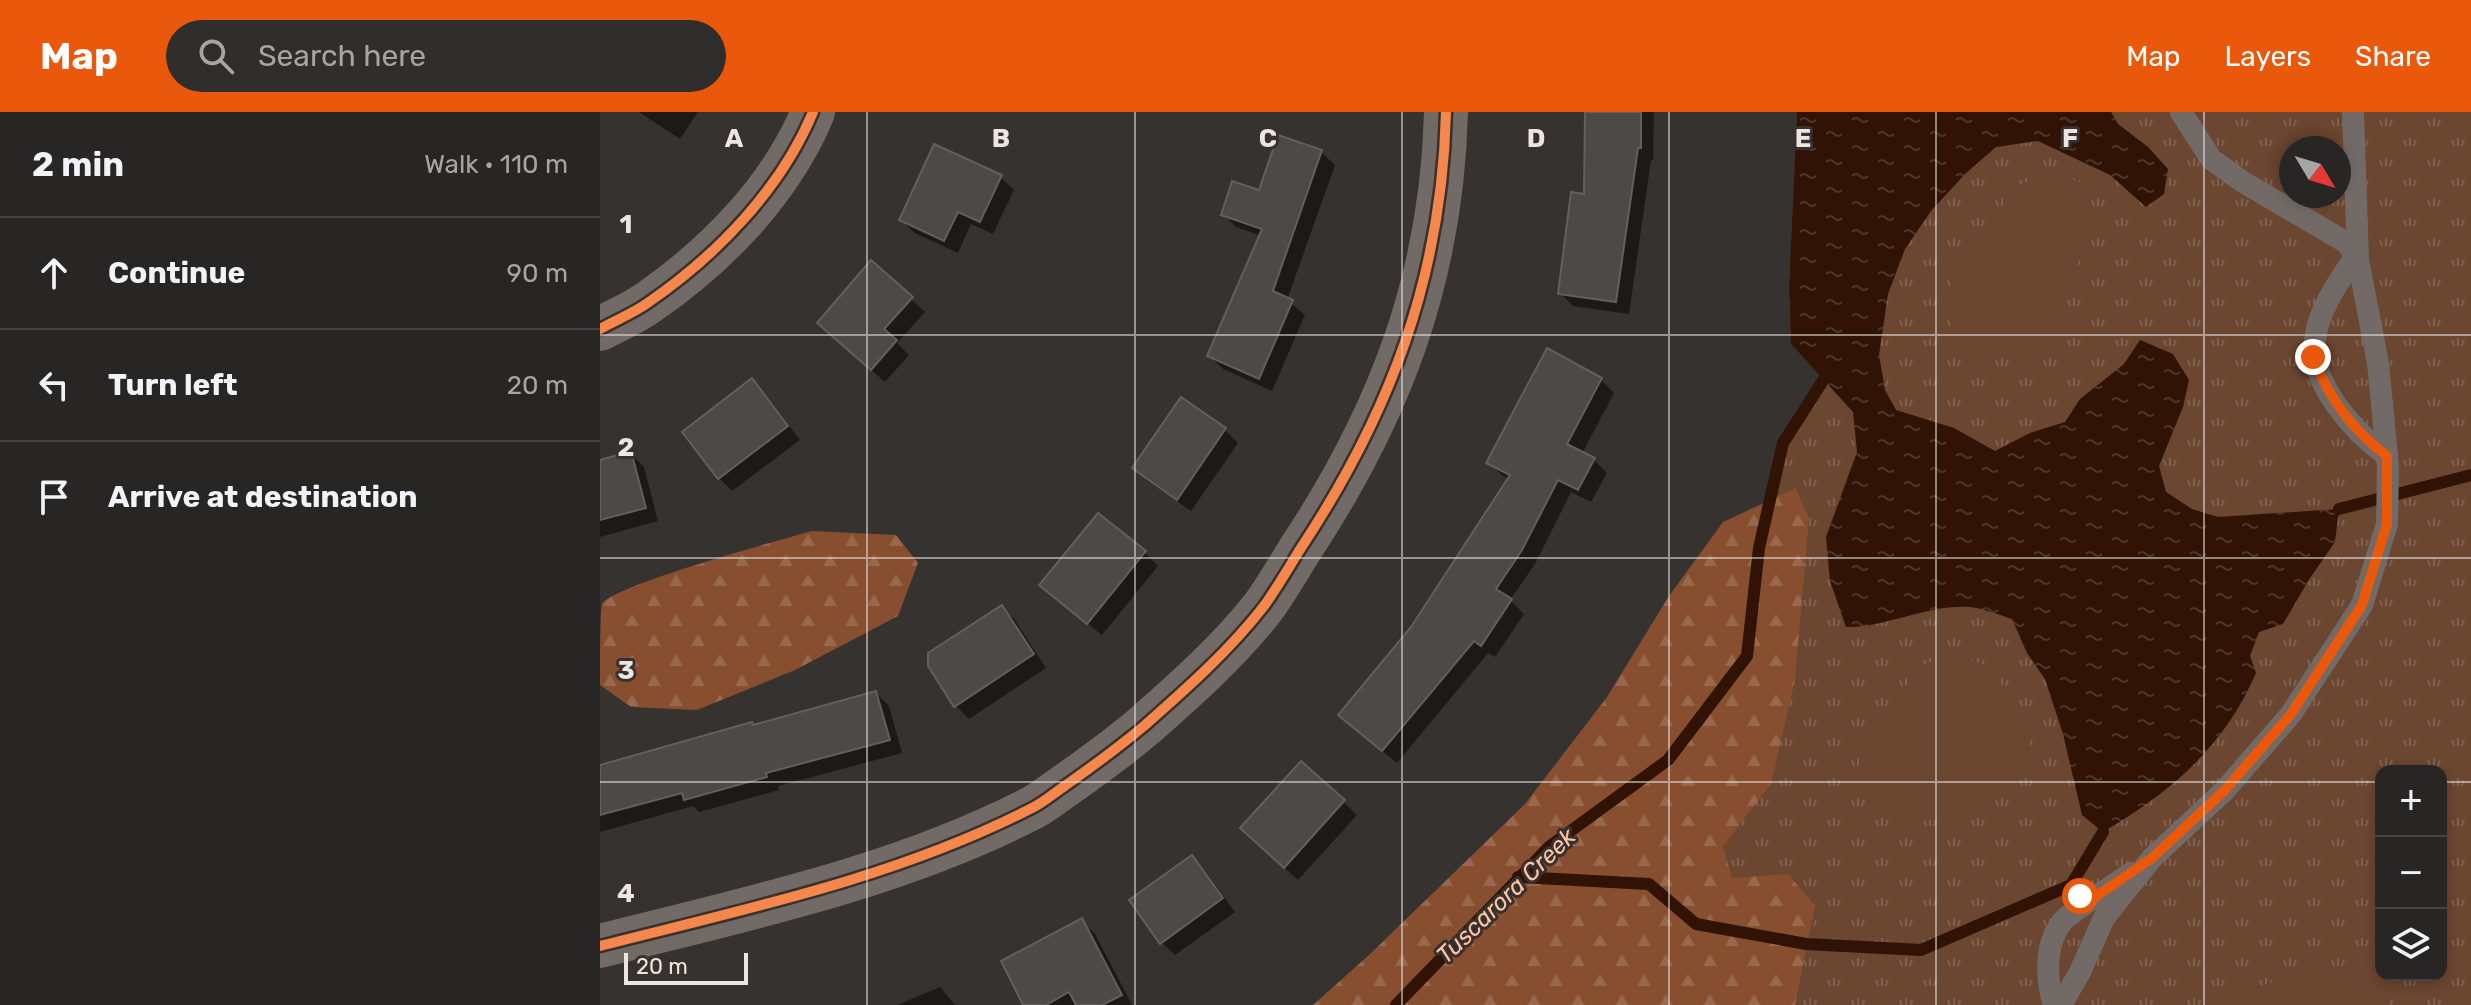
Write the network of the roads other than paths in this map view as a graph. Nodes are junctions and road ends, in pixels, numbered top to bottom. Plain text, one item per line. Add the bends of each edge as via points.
1 (813, 112) edge
2 (1446, 112) edge
3 (2181, 112) edge
4 (2353, 112) edge
5 (2356, 258) junction
6 (600, 329) edge
7 (2387, 461) junction
8 (2152, 858) junction
9 (600, 946) edge
10 (2054, 1005) edge
11 (2061, 1005) edge

1 - 6 street via 764,196 710,252 648,303
2 - 9 street via 1435,233 1418,307 1379,412 1325,513 1263,607 1193,683 1119,747 1031,809 934,851 821,890
3 - 5 lane via 2211,159 2347,243
4 - 5 lane
5 - 7 lane via 2378,363
5 - 7 lane via 2326,305 2313,357 2331,397
7 - 8 lane via 2387,524 2362,605 2291,714 2224,791
8 - 10 lane via 2081,901 2062,922 2048,967
8 - 11 lane via 2104,918

